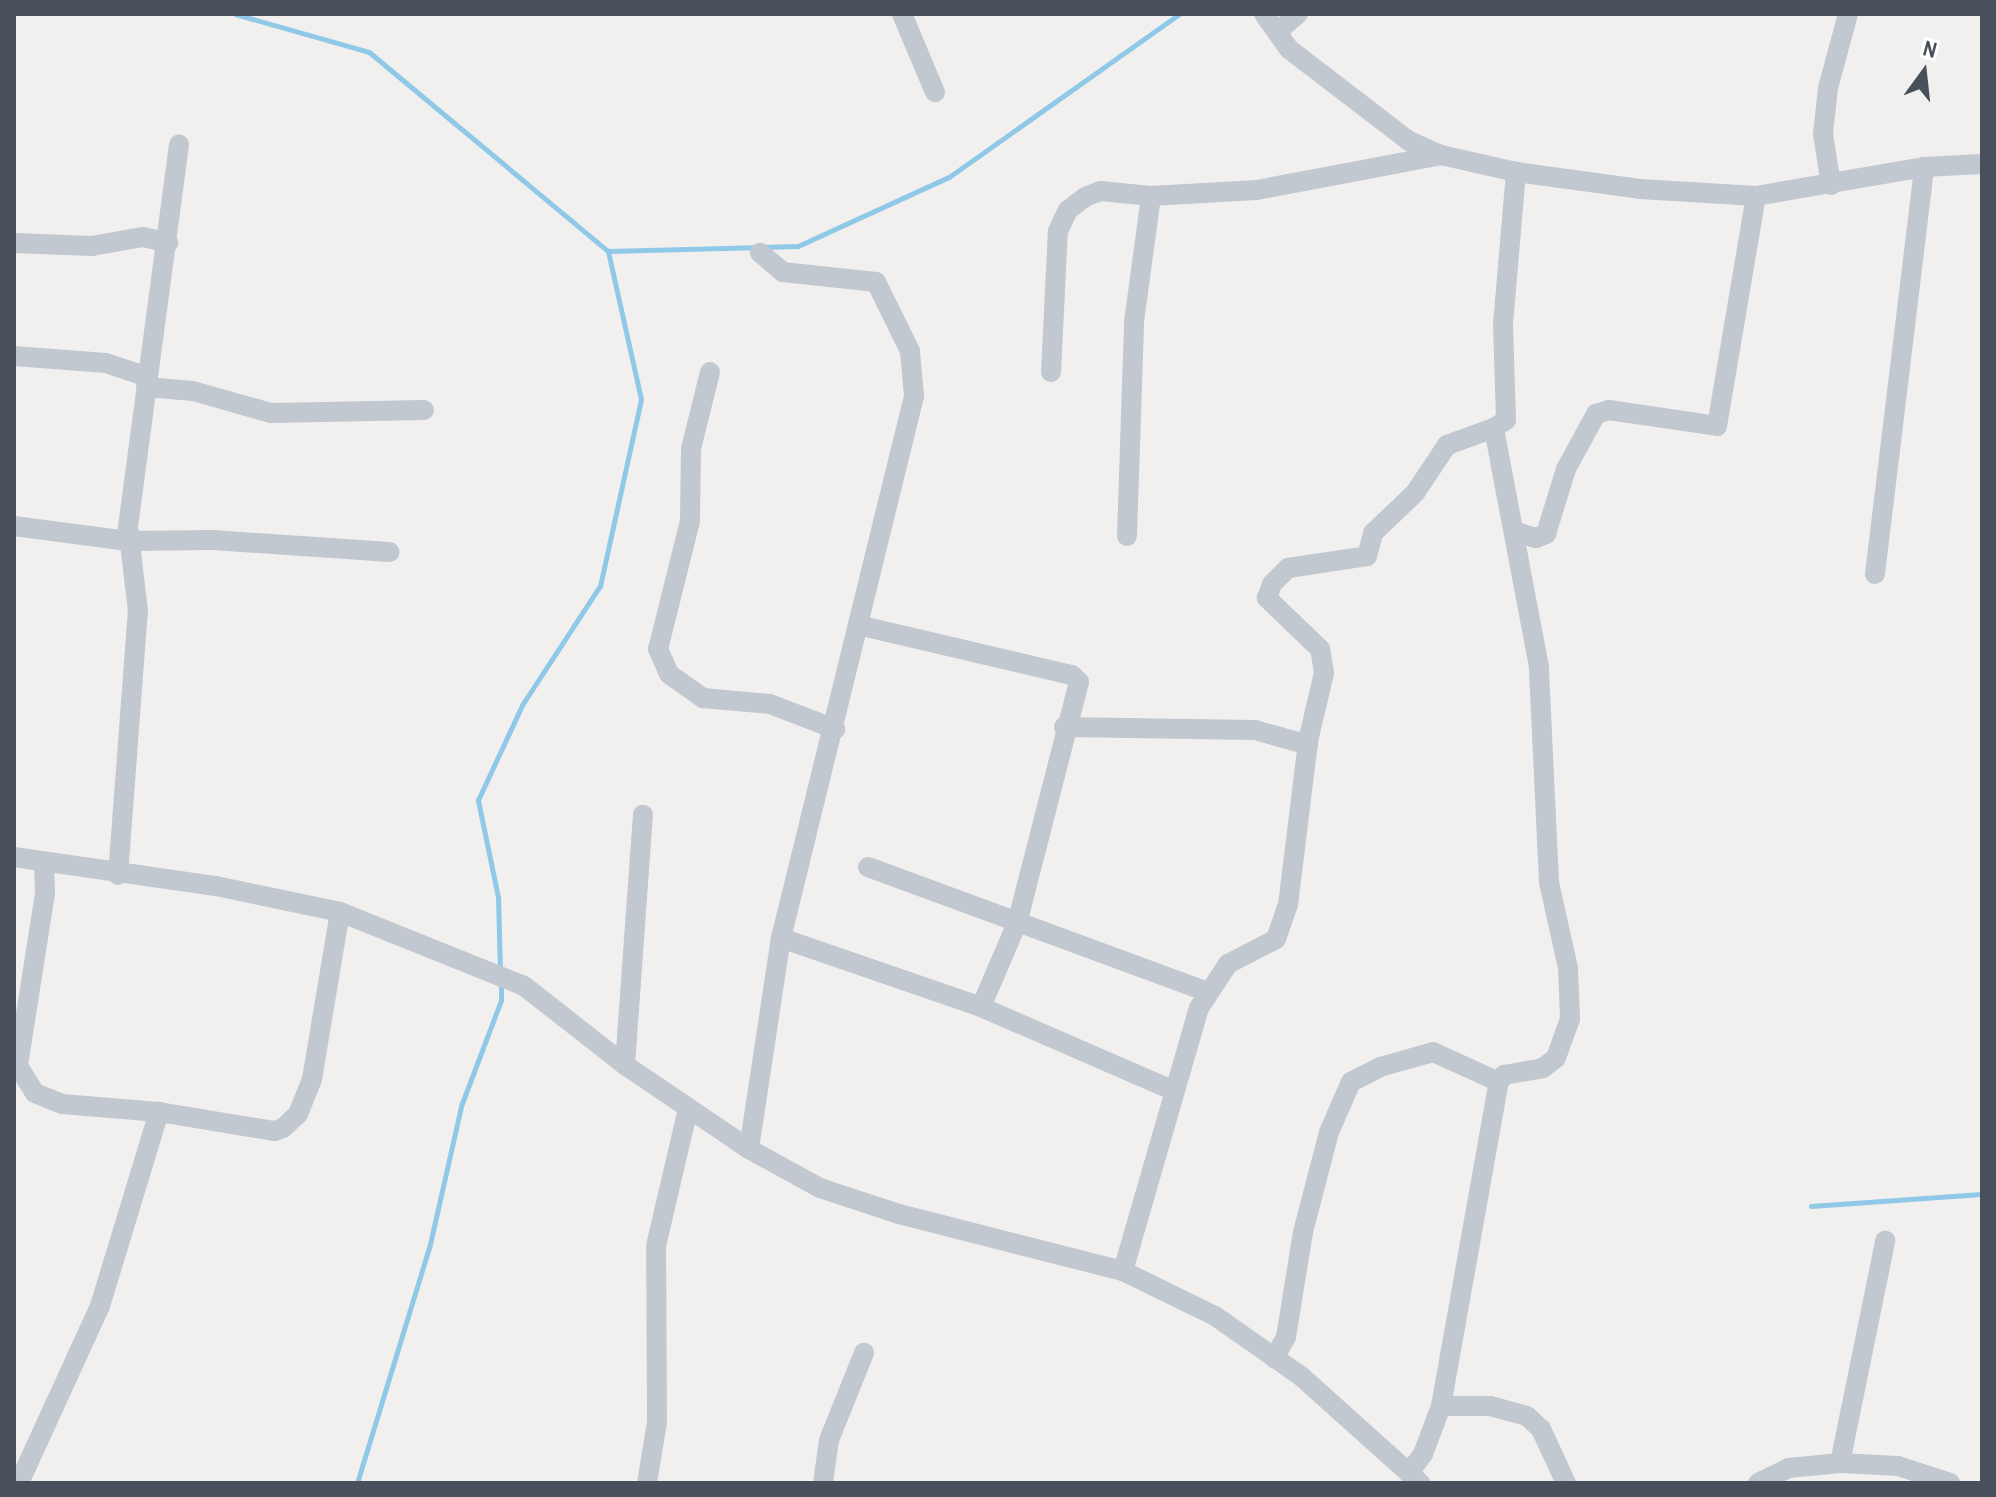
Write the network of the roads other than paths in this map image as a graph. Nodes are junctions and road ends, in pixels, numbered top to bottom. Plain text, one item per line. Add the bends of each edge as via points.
1 (902, 14) edge
2 (1264, 14) edge
3 (1298, 14) edge
4 (1848, 14) edge
5 (1277, 32) junction
6 (935, 92) dead end
7 (179, 144) dead end
8 (1441, 155) junction
9 (1982, 164) edge
10 (1924, 167) junction
11 (1516, 172) junction
12 (1831, 185) junction
13 (1151, 196) junction
14 (1756, 196) junction
15 (14, 243) edge
16 (168, 243) junction
17 (760, 253) dead end
18 (14, 356) edge
19 (710, 372) dead end
20 (1051, 372) dead end
21 (147, 382) junction
22 (424, 410) dead end
23 (1494, 428) junction
24 (14, 526) edge
25 (1517, 532) junction
26 (1127, 536) dead end
27 (128, 541) junction
28 (390, 552) dead end
29 (1875, 574) dead end
30 (858, 625) junction
31 (1064, 727) junction
32 (835, 729) junction
33 (1308, 745) junction
34 (643, 815) dead end
35 (14, 857) edge
36 (44, 863) junction
37 (868, 867) dead end
38 (118, 875) junction
39 (340, 912) junction
40 (1017, 923) junction
41 (781, 938) junction
42 (1207, 992) junction
43 (981, 1007) junction
44 (625, 1065) junction
45 (16, 1067) edge
46 (1499, 1082) junction
47 (1172, 1090) junction
48 (688, 1108) junction
49 (159, 1112) junction
50 (749, 1149) junction
51 (1885, 1241) dead end
52 (1123, 1271) junction
53 (864, 1353) dead end
54 (1274, 1358) junction
55 (1441, 1406) junction
56 (1840, 1463) junction
57 (1414, 1478) edge
58 (19, 1483) edge
59 (647, 1483) edge
60 (823, 1483) edge
61 (1566, 1483) edge
62 (1758, 1483) edge
63 (1950, 1483) edge

1 - 6 street
2 - 5 street
3 - 5 street
4 - 12 street via 1828,88 1823,134
5 - 8 street via 1323,78 1409,141
7 - 16 street
8 - 11 street
8 - 13 street via 1257,190
9 - 10 street
10 - 12 street
10 - 29 street
11 - 14 street via 1654,190
11 - 23 street via 1503,324 1506,420
12 - 14 street
13 - 20 street via 1101,191 1068,210 1058,231
13 - 26 street via 1134,322
14 - 25 street via 1717,426 1609,410 1596,414 1566,469 1546,534 1536,538
15 - 16 street via 92,246 143,237
16 - 21 street
17 - 30 street via 783,272 876,282 910,351 914,396
18 - 21 street via 106,363
19 - 32 street via 691,449 690,521 658,649 669,674 703,698 770,704
21 - 22 street via 271,413
21 - 27 street
23 - 25 street
23 - 33 street via 1447,445 1415,493 1373,533 1367,556 1288,568 1272,584 1267,598 1320,649 1324,673
24 - 27 street
25 - 46 street via 1519,570 1539,667 1549,882 1568,968 1570,1019 1556,1058 1543,1068 1504,1075
27 - 28 street via 213,540
27 - 38 street via 138,611
30 - 31 street via 1072,675 1079,682 1079,695
30 - 32 street
31 - 33 street via 1255,730
31 - 40 street
32 - 41 street
33 - 42 street via 1280,933 1228,964
34 - 44 street
35 - 36 street
36 - 38 street
36 - 45 street via 45,893
37 - 40 street
38 - 39 street via 216,886
39 - 44 street via 524,986
39 - 49 street via 312,1079 298,1114 274,1131
40 - 42 street
40 - 43 street
41 - 43 street
41 - 50 street
42 - 47 street
43 - 47 street
44 - 48 street
45 - 49 street via 47,1100
46 - 54 street via 1433,1052 1380,1067 1351,1082 1329,1132 1303,1232 1286,1337
46 - 55 street
47 - 52 street
48 - 50 street
48 - 59 street via 656,1246 657,1422
49 - 58 street via 100,1306
50 - 52 street via 820,1188 899,1214
51 - 56 street
52 - 54 street via 1215,1316
53 - 60 street via 829,1440
54 - 57 street via 1368,1431
55 - 57 street
55 - 61 street via 1490,1406 1527,1416 1541,1429
56 - 62 street via 1789,1468
56 - 63 street via 1898,1466

